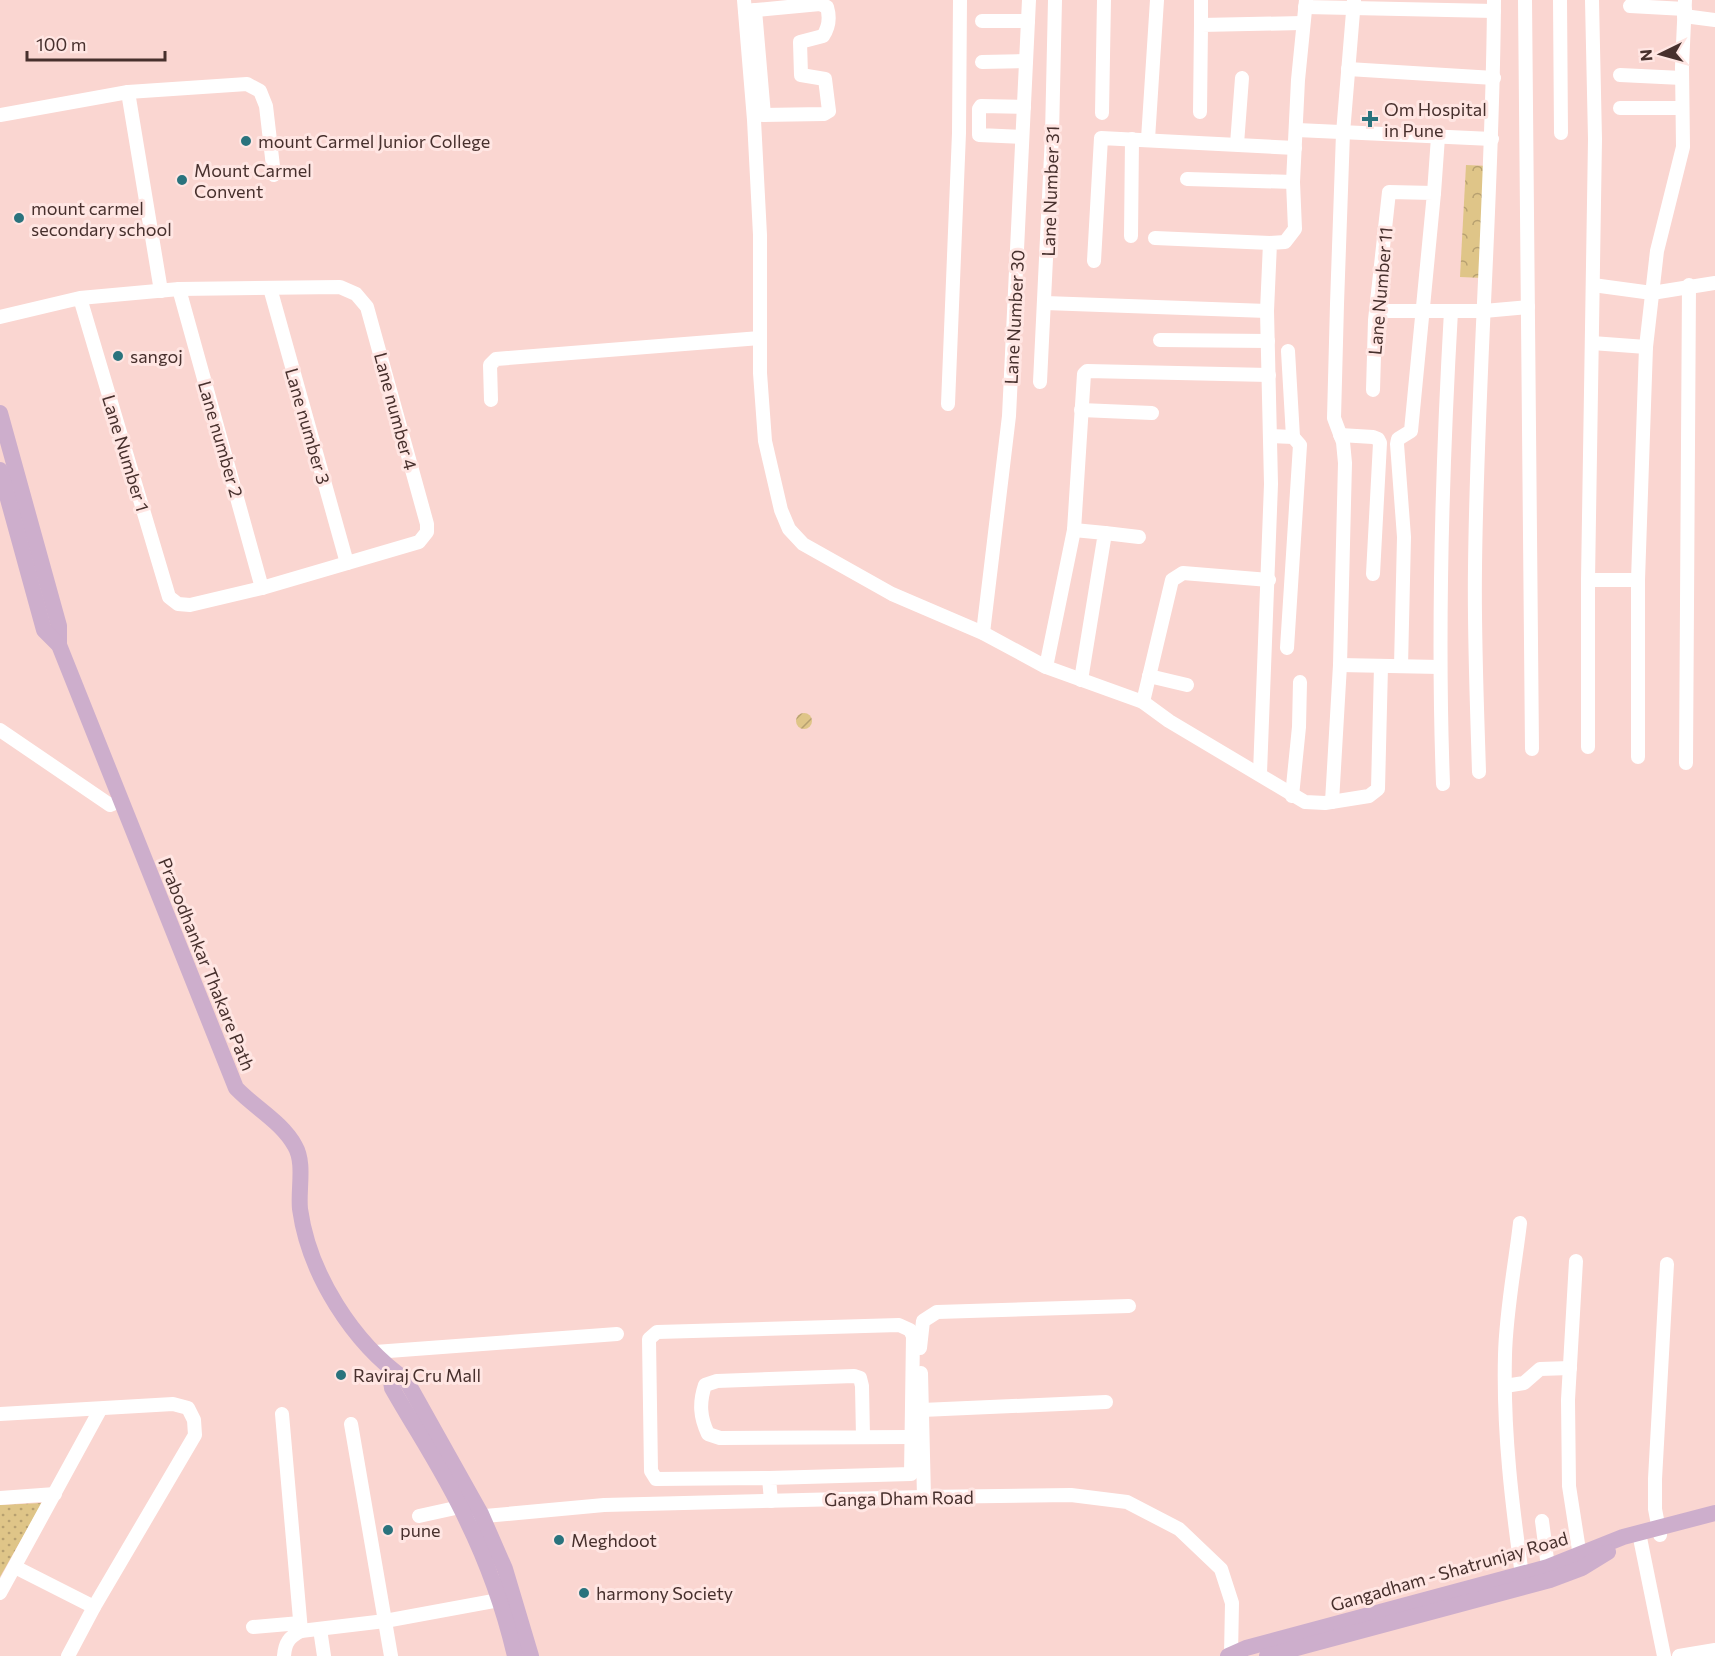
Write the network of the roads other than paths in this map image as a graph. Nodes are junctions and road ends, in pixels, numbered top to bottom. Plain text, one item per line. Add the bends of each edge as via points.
1 (960, 0) edge
2 (1029, 0) edge
3 (1055, 0) edge
4 (1104, 0) edge
5 (1157, 0) edge
6 (1201, 0) edge
7 (1525, 0) edge
8 (1560, 0) edge
9 (1592, 0) edge
10 (1305, 4) edge
11 (1354, 4) edge
12 (1494, 6) edge
13 (1630, 6) dead end
14 (748, 7) edge
15 (1685, 8) edge
16 (1715, 20) edge
17 (982, 21) dead end
18 (1028, 21) junction
19 (1302, 22) junction
20 (1201, 25) junction
21 (1026, 61) junction
22 (982, 62) dead end
23 (1348, 69) junction
24 (1620, 75) dead end
25 (1242, 78) dead end
26 (1494, 78) junction
27 (1682, 78) junction
28 (128, 92) junction
29 (1024, 107) junction
30 (1620, 108) dead end
31 (1682, 108) junction
32 (1200, 112) dead end
33 (1102, 113) dead end
34 (0, 115) edge
35 (759, 115) junction
36 (1297, 130) junction
37 (959, 133) junction
38 (1343, 133) junction
39 (1561, 133) dead end
40 (975, 134) dead end
41 (1022, 137) junction
42 (1438, 137) junction
43 (1131, 139) junction
44 (1492, 139) junction
45 (1148, 140) junction
46 (1237, 144) junction
47 (1295, 148) junction
48 (274, 175) dead end
49 (1187, 179) dead end
50 (1293, 182) junction
51 (1434, 193) junction
52 (1131, 236) dead end
53 (1155, 238) dead end
54 (1270, 243) junction
55 (1094, 261) dead end
56 (1715, 283) edge
57 (1593, 285) junction
58 (1689, 285) junction
59 (270, 288) junction
60 (179, 289) junction
61 (161, 291) junction
62 (1652, 293) junction
63 (80, 297) junction
64 (1045, 303) junction
65 (1528, 307) junction
66 (1267, 311) junction
67 (1377, 311) junction
68 (1451, 311) junction
69 (1484, 311) junction
70 (1423, 313) junction
71 (0, 317) edge
72 (760, 338) junction
73 (1160, 340) dead end
74 (1268, 341) junction
75 (1592, 343) junction
76 (1646, 347) junction
77 (1288, 351) dead end
78 (1269, 375) junction
79 (1040, 382) dead end
80 (1373, 390) dead end
81 (491, 400) dead end
82 (948, 404) dead end
83 (1081, 410) junction
84 (0, 413) edge
85 (1152, 413) dead end
86 (1340, 435) junction
87 (1270, 436) junction
88 (1293, 437) junction
89 (0, 470) edge
90 (1074, 530) junction
91 (1105, 533) junction
92 (1139, 537) dead end
93 (347, 563) junction
94 (1373, 574) dead end
95 (1269, 580) junction
96 (1588, 580) junction
97 (1638, 580) junction
98 (262, 588) junction
99 (983, 633) junction
100 (58, 645) junction
101 (1287, 648) dead end
102 (1340, 665) junction
103 (1381, 666) junction
104 (1401, 666) junction
105 (1046, 667) junction
106 (1440, 667) junction
107 (1149, 676) junction
108 (1081, 680) junction
109 (1300, 682) dead end
110 (1187, 685) dead end
111 (1143, 702) junction
112 (0, 730) edge
113 (1588, 747) dead end
114 (1532, 749) dead end
115 (1638, 757) dead end
116 (1686, 763) dead end
117 (1479, 772) dead end
118 (1260, 773) junction
119 (1443, 784) dead end
120 (1292, 796) junction
121 (120, 801) junction
122 (1332, 802) junction
123 (1520, 1223) dead end
124 (1576, 1261) dead end
125 (1667, 1264) dead end
126 (1129, 1305) dead end
127 (617, 1334) dead end
128 (375, 1352) junction
129 (1570, 1368) junction
130 (1504, 1386) junction
131 (1106, 1402) dead end
132 (100, 1410) junction
133 (922, 1410) junction
134 (0, 1414) edge
135 (282, 1414) dead end
136 (351, 1424) dead end
137 (863, 1437) junction
138 (911, 1437) junction
139 (769, 1478) junction
140 (55, 1494) junction
141 (924, 1497) junction
142 (0, 1498) edge
143 (771, 1501) junction
144 (469, 1513) junction
145 (1715, 1513) edge
146 (419, 1516) dead end
147 (1715, 1520) edge
148 (1542, 1521) dead end
149 (1659, 1531) junction
150 (1640, 1536) junction
151 (1581, 1562) junction
152 (15, 1567) junction
153 (1548, 1567) junction
154 (1522, 1581) junction
155 (0, 1593) edge
156 (499, 1600) junction
157 (94, 1607) junction
158 (1408, 1611) junction
159 (385, 1621) junction
160 (253, 1627) dead end
161 (300, 1627) junction
162 (320, 1629) junction
163 (1715, 1650) edge
164 (68, 1656) edge
165 (284, 1656) edge
166 (324, 1656) edge
167 (391, 1656) edge
168 (515, 1656) edge
169 (531, 1656) edge
170 (1230, 1656) edge
171 (1267, 1656) edge
172 (1664, 1656) edge
173 (1679, 1656) edge

1 - 37 street
2 - 18 street, Lane Number 30
3 - 64 street, Lane Number 31
4 - 33 street
5 - 45 street
6 - 20 street
7 - 65 street
8 - 39 street
9 - 57 street
10 - 11 street
10 - 19 street
11 - 12 street
11 - 23 street
12 - 26 street
13 - 15 street
14 - 35 street
14 - 35 street via 820,4 827,7 829,22 823,36 800,42 801,75 825,79 829,111
15 - 16 street
15 - 27 street
17 - 18 street
18 - 21 street, Lane Number 30
19 - 20 street
19 - 36 street
20 - 32 street
21 - 22 street
21 - 29 street, Lane Number 30
23 - 26 street
23 - 38 street
24 - 27 street
25 - 46 street
26 - 44 street
27 - 31 street
28 - 34 street
28 - 48 street via 246,84 261,91
28 - 61 street
29 - 41 street, Lane Number 30
29 - 41 street via 979,108 980,136
30 - 31 street
31 - 62 street via 1683,147
35 - 72 street
36 - 38 street
36 - 47 street
37 - 40 street
37 - 82 street
38 - 42 street
38 - 86 street via 1334,418
41 - 99 street, Lane Number 30 via 1009,416
42 - 44 street
42 - 51 street
43 - 45 street
43 - 52 street
43 - 55 street via 1101,138
44 - 69 street
45 - 46 street
46 - 47 street
47 - 50 street
49 - 50 street
50 - 54 street via 1295,229 1285,242
51 - 67 street, Lane Number 11 via 1389,192
51 - 70 street
53 - 54 street
54 - 66 street
56 - 58 street
57 - 62 street
57 - 75 street
58 - 62 street
58 - 116 street
59 - 60 street
59 - 93 street, Lane number 3
59 - 93 street, Lane number 4 via 340,287 356,294 368,307 427,532 419,542
60 - 61 street
60 - 98 street, Lane number 2
61 - 63 street
62 - 76 street
63 - 71 street
63 - 98 street, Lane Number 1 via 170,597 178,604 190,605
64 - 66 street
64 - 79 street, Lane Number 31
65 - 69 street
65 - 114 street
66 - 74 street
67 - 70 street
67 - 80 street, Lane Number 11
68 - 69 street
68 - 70 street
68 - 106 street via 1442,457
69 - 117 street via 1475,568
70 - 104 street via 1411,430 1393,443 1404,537
72 - 81 street via 496,358 490,365
72 - 99 street via 765,441 789,529 803,544 853,574
73 - 74 street
74 - 78 street
75 - 76 street
75 - 96 street
76 - 97 street
77 - 88 street
78 - 83 street via 1087,371
78 - 87 street
83 - 85 street
83 - 90 street
84 - 100 main road, Prabodhankar Thakare Path via 59,626
86 - 94 street via 1378,439 1380,443
86 - 102 street via 1345,463
87 - 88 street
87 - 95 street
88 - 101 street via 1300,453
89 - 100 main road, Prabodhankar Thakare Path via 44,630
90 - 91 street
90 - 105 street
91 - 92 street
91 - 108 street
93 - 98 street
95 - 107 street via 1183,573 1172,579
95 - 118 street
96 - 97 street
96 - 113 street
97 - 115 street
99 - 105 street
100 - 121 main road, Prabodhankar Thakare Path
102 - 103 street
102 - 122 street
103 - 104 street
103 - 122 street via 1378,789 1369,796
104 - 106 street
105 - 108 street
106 - 119 street
107 - 110 street
107 - 111 street
108 - 111 street
109 - 120 street
111 - 118 street
112 - 121 street via 110,806
118 - 120 street
120 - 122 street via 1310,804
121 - 128 main road, Prabodhankar Thakare Path via 236,1088 284,1130 297,1147 303,1223 313,1257 349,1323
123 - 130 street
124 - 129 street
125 - 149 street via 1655,1479
126 - 133 street via 937,1312 925,1317 920,1336
127 - 128 street
128 - 144 main road, Prabodhankar Thakare Path via 389,1368 392,1388
129 - 130 street via 1540,1369 1524,1383
129 - 151 street via 1569,1486
130 - 154 street via 1507,1462
131 - 133 street
132 - 134 street
132 - 140 street
132 - 157 street via 173,1404 188,1408 195,1420 195,1435
133 - 141 street
135 - 161 street
136 - 159 street
137 - 137 street via 720,1438 708,1434 701,1420 701,1397 705,1385 717,1381 854,1376 860,1378 862,1386
137 - 138 street
138 - 139 street via 911,1474
138 - 139 street via 913,1336 899,1325 657,1332 648,1346 651,1471 656,1479
139 - 143 street
140 - 142 street
140 - 152 street
141 - 143 street, Ganga Dham Road
141 - 170 street, Ganga Dham Road via 1099,1497 1151,1512 1179,1529 1221,1569 1232,1603
143 - 144 street, Ganga Dham Road
144 - 146 street, Ganga Dham Road
144 - 156 main road, Prabodhankar Thakare Path
144 - 169 main road, Prabodhankar Thakare Path via 505,1569
145 - 149 main road, Gangadham - Shatrunjay Road
147 - 149 main road, Gangadham - Shatrunjay Road
148 - 153 street
149 - 150 main road, Gangadham - Shatrunjay Road
150 - 151 main road, Gangadham - Shatrunjay Road
150 - 172 street
151 - 153 main road, Gangadham - Shatrunjay Road
151 - 154 main road, Gangadham - Shatrunjay Road
152 - 155 street
152 - 157 street
153 - 154 main road, Gangadham - Shatrunjay Road
154 - 158 main road, Gangadham - Shatrunjay Road
156 - 159 street
156 - 168 main road, Prabodhankar Thakare Path
157 - 164 street
158 - 170 main road, Gangadham - Shatrunjay Road via 1246,1648
158 - 171 main road, Gangadham - Shatrunjay Road
159 - 162 street
159 - 167 street
160 - 161 street
161 - 162 street
161 - 165 street via 286,1644
162 - 166 street
163 - 173 street

